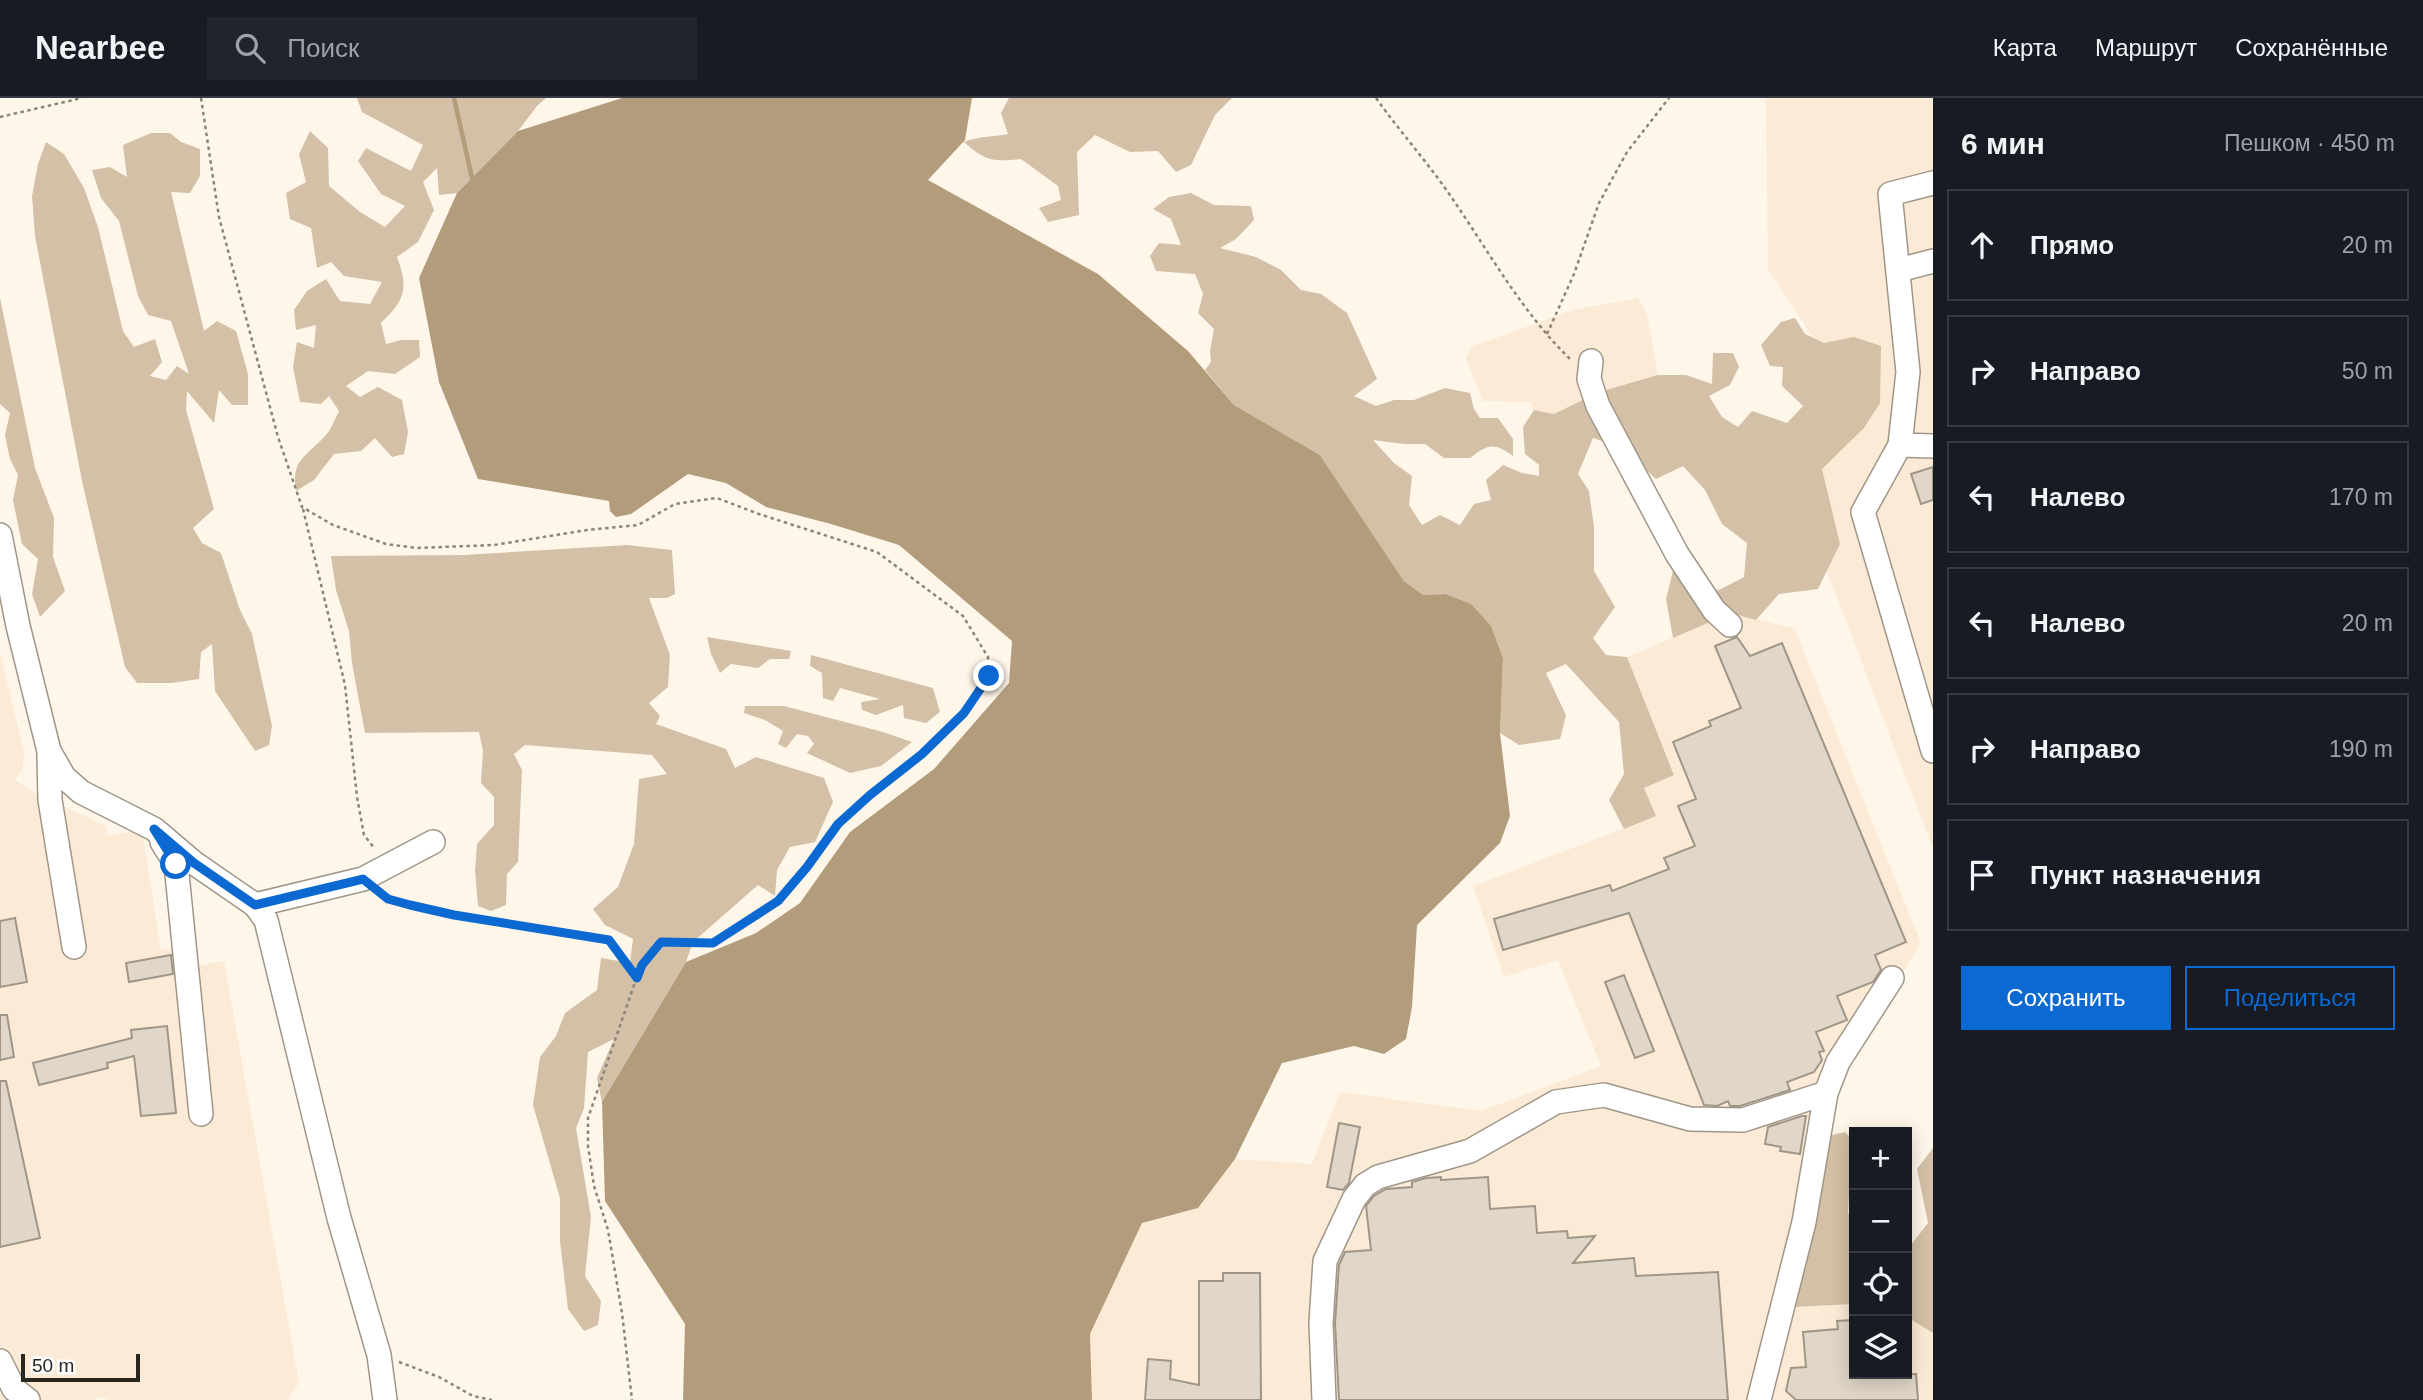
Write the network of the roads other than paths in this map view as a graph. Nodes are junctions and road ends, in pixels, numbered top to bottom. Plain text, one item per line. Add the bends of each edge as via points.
1 (1933, 183) edge
2 (1933, 261) edge
3 (1899, 271) junction
4 (1590, 369) road end
5 (1900, 445) junction
6 (1933, 446) edge
7 (0, 535) edge
8 (1730, 625) dead end
9 (49, 751) junction
10 (1933, 751) edge
11 (154, 829) junction
12 (433, 842) dead end
13 (255, 905) junction
14 (74, 947) dead end
15 (1892, 978) dead end
16 (1826, 1093) junction
17 (201, 1114) dead end
18 (0, 1361) edge
19 (28, 1400) edge
20 (385, 1400) edge
21 (1324, 1400) edge
22 (1759, 1400) edge

1 - 3 street via 1890,194
2 - 3 street
3 - 5 street via 1908,372
4 - 8 street via 1598,407 1677,554 1714,610
5 - 6 street
5 - 10 street via 1863,512
7 - 9 street
9 - 11 street via 64,777 81,792
9 - 14 street via 50,800
11 - 13 street
11 - 17 street via 176,864
12 - 13 street via 363,879
13 - 20 street via 266,920 339,1218 379,1355
15 - 16 street via 1838,1062
16 - 21 street via 1743,1120 1690,1119 1604,1095 1556,1102 1470,1151 1378,1177 1354,1199 1325,1261 1321,1323
16 - 22 street via 1804,1222
18 - 19 street via 14,1389

